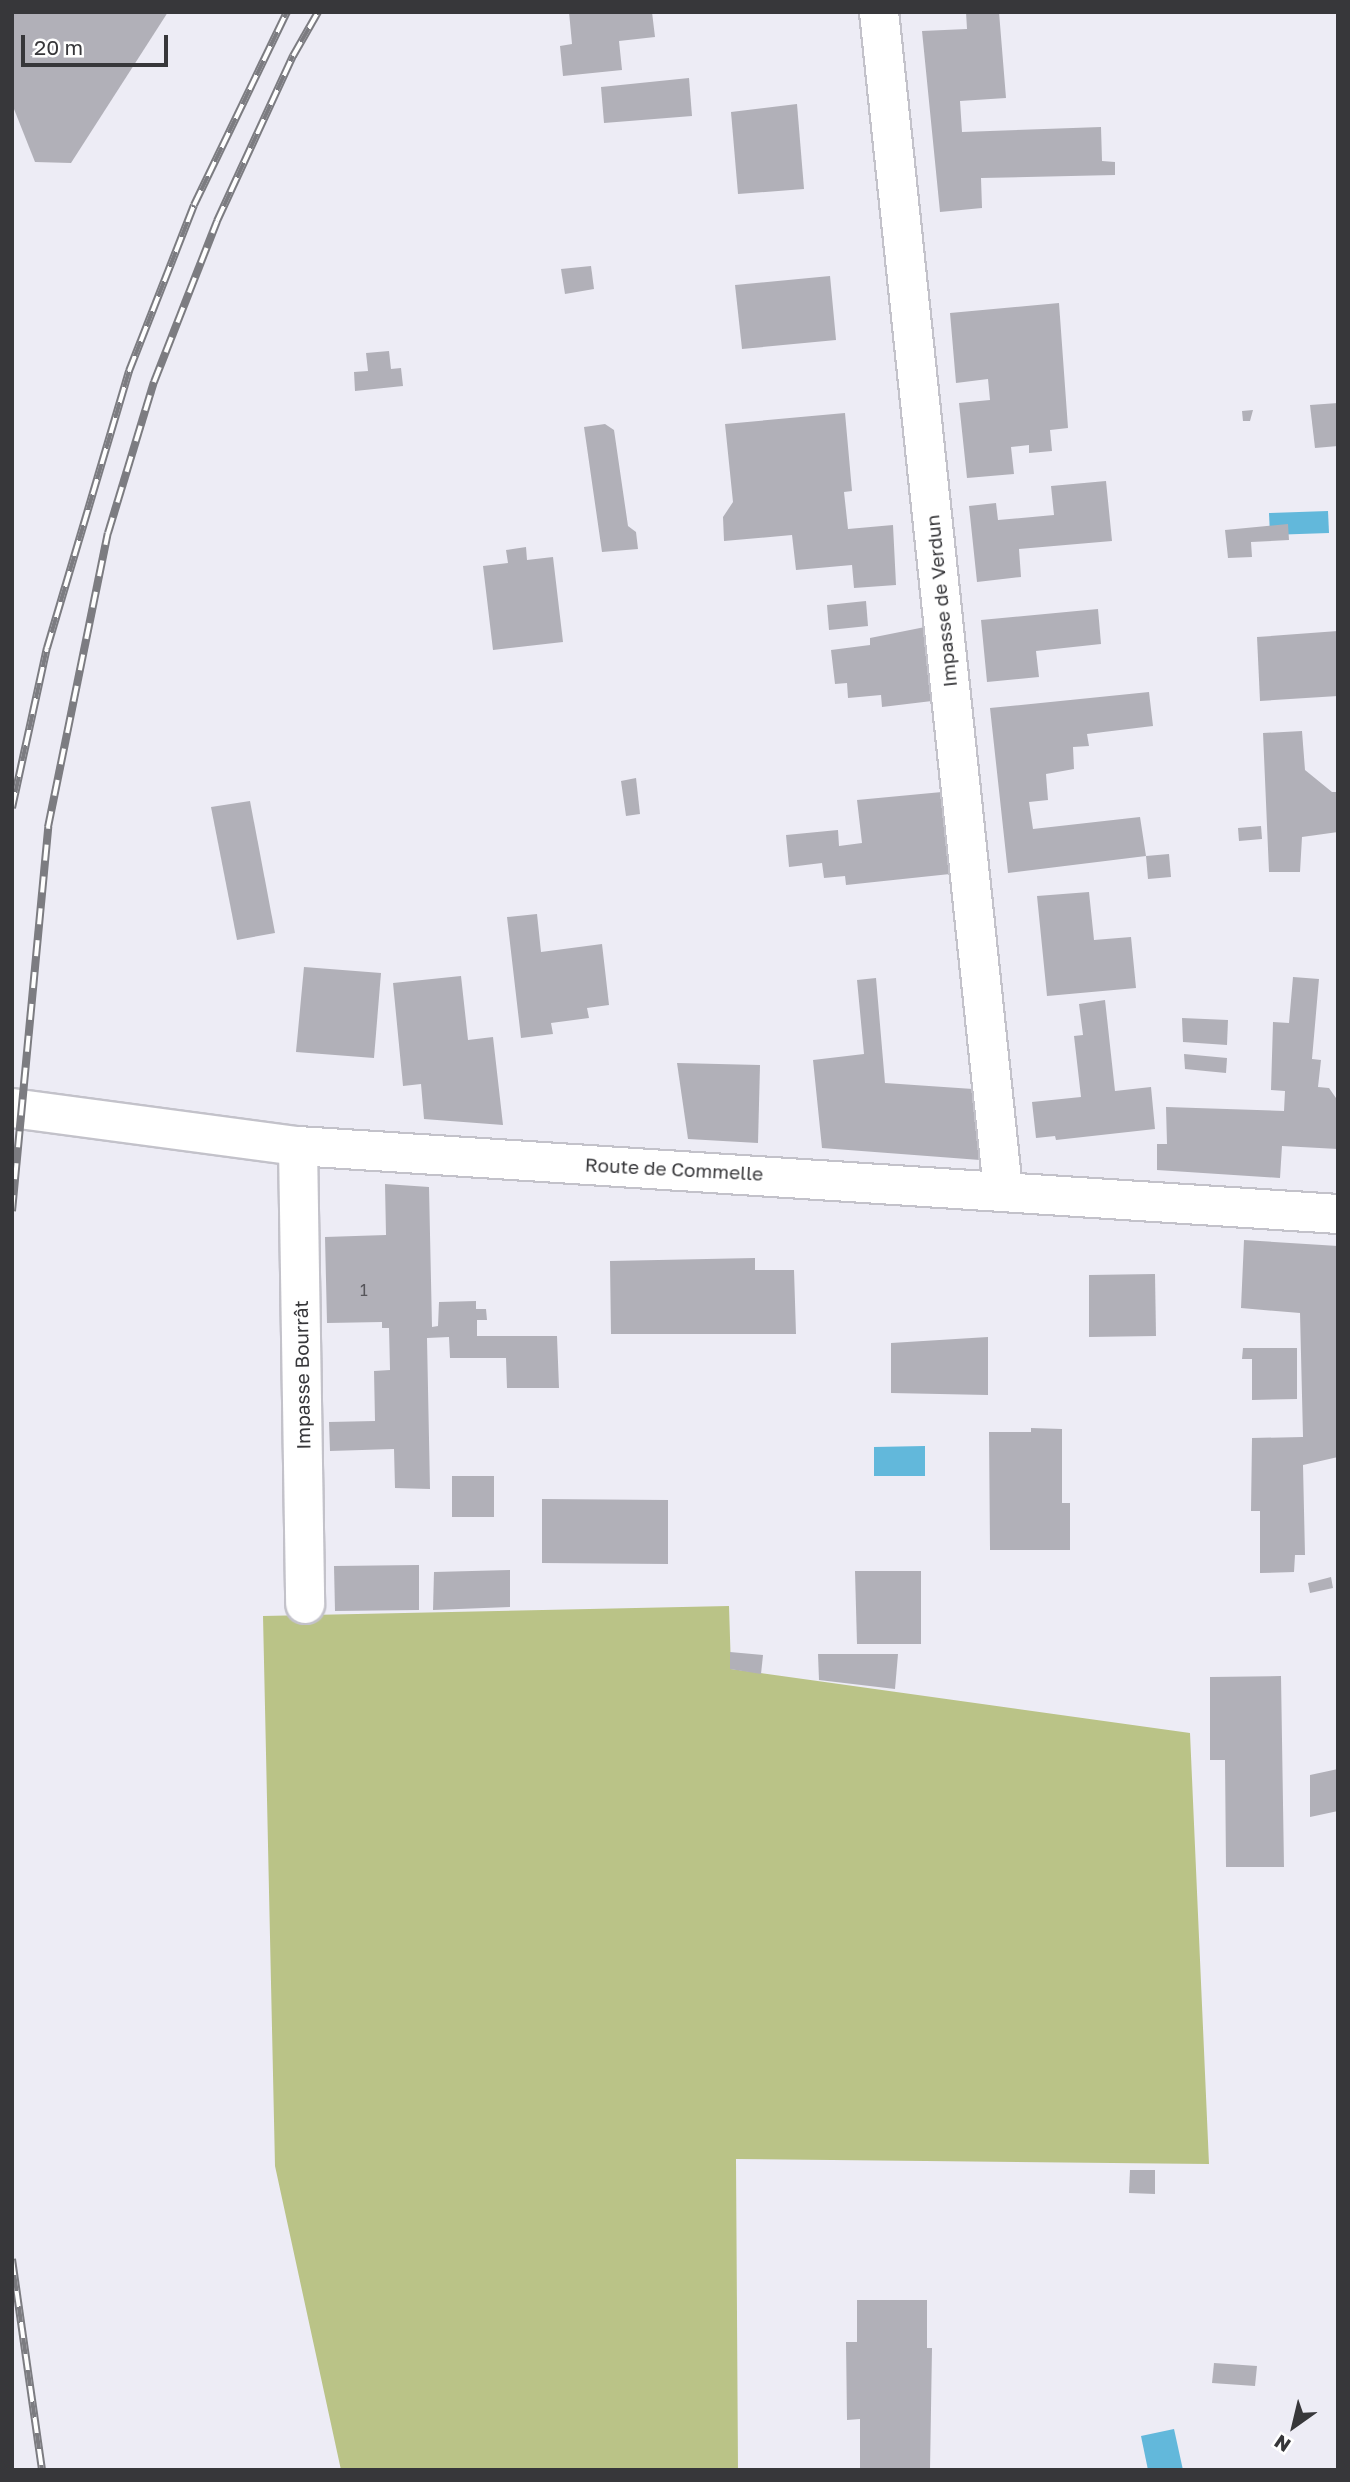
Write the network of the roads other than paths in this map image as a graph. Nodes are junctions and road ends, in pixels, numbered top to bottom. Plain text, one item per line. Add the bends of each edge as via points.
1 (879, 12) edge
2 (12, 1108) edge
3 (298, 1146) junction
4 (1003, 1189) junction
5 (1338, 1214) edge
6 (305, 1604) dead end

1 - 4 street, Impasse de Verdun
2 - 3 street, Route de Commelle
3 - 4 street, Route de Commelle
3 - 6 street, Impasse Bourrât
4 - 5 street, Route de Commelle

